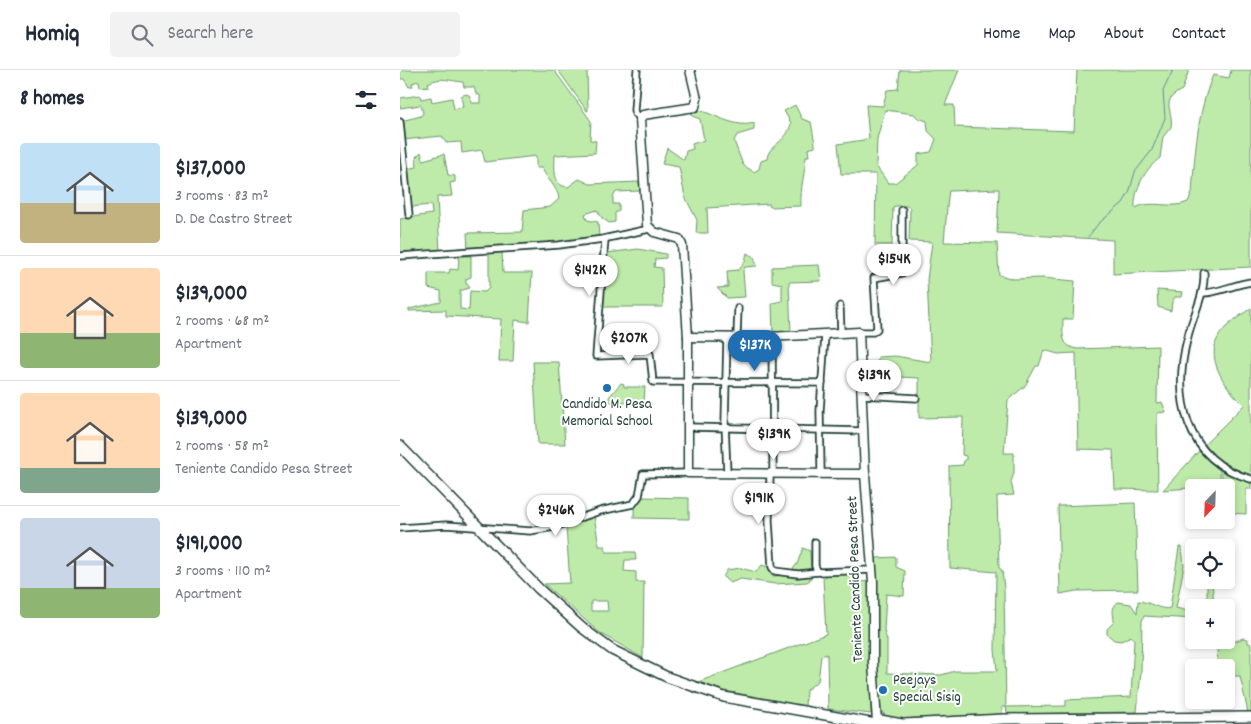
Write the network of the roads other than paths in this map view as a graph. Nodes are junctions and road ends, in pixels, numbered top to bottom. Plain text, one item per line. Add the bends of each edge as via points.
1 (637, 70) edge
2 (690, 70) edge
3 (640, 117) junction
4 (400, 122) edge
5 (902, 210) dead end
6 (409, 215) dead end
7 (649, 229) junction
8 (605, 239) junction
9 (400, 256) edge
10 (1204, 273) dead end
11 (1251, 282) edge
12 (1202, 293) junction
13 (840, 306) dead end
14 (738, 308) dead end
15 (859, 332) junction
16 (841, 333) junction
17 (825, 335) junction
18 (688, 337) junction
19 (727, 337) junction
20 (737, 337) junction
21 (772, 338) junction
22 (687, 381) junction
23 (727, 382) junction
24 (773, 382) junction
25 (822, 383) junction
26 (863, 395) junction
27 (916, 398) dead end
28 (688, 427) junction
29 (726, 427) junction
30 (772, 428) junction
31 (821, 430) junction
32 (863, 431) junction
33 (400, 446) edge
34 (688, 473) junction
35 (727, 473) junction
36 (772, 473) junction
37 (821, 473) junction
38 (865, 474) junction
39 (1251, 479) edge
40 (400, 528) edge
41 (478, 528) junction
42 (815, 542) dead end
43 (872, 570) junction
44 (818, 572) junction
45 (1251, 717) edge
46 (1210, 721) edge
47 (880, 722) edge
48 (903, 724) edge

1 - 3 street via 634,110
2 - 3 street via 697,99 695,107
3 - 7 street
4 - 6 street
5 - 15 street via 902,273 874,278 877,329
7 - 8 street
7 - 18 street via 682,243
8 - 9 street via 552,246
8 - 22 street via 596,356 650,353 653,382
10 - 12 street
11 - 12 street
12 - 39 street via 1185,351 1184,408 1203,451 1219,465
13 - 16 street
14 - 20 street
15 - 16 street
15 - 26 street
16 - 17 street
17 - 21 street
17 - 25 street
18 - 19 street
18 - 22 street
19 - 20 street
19 - 23 street
20 - 21 street
21 - 24 street
22 - 23 street
22 - 28 street
23 - 24 street
23 - 29 street
24 - 25 street
24 - 30 street
25 - 31 street
26 - 27 street
26 - 32 street
28 - 29 street
28 - 34 street
29 - 30 street
29 - 35 street
30 - 31 street
30 - 36 street
31 - 32 street
31 - 37 street
32 - 38 street
33 - 41 main road
34 - 35 street, Teniente Candido Pesa Street
34 - 41 street via 642,474 639,496 631,505 600,511 554,527 512,531
35 - 36 street, Teniente Candido Pesa Street
36 - 37 street, Teniente Candido Pesa Street
36 - 44 street via 769,521 772,567 782,572
37 - 38 street, Teniente Candido Pesa Street
38 - 43 street, Teniente Candido Pesa Street
40 - 41 street via 446,525
41 - 47 main road via 581,627 612,650 645,668 733,699
42 - 44 street
43 - 44 street
43 - 47 street, Teniente Candido Pesa Street via 875,708
45 - 46 main road
46 - 48 main road via 1013,719
47 - 48 main road

